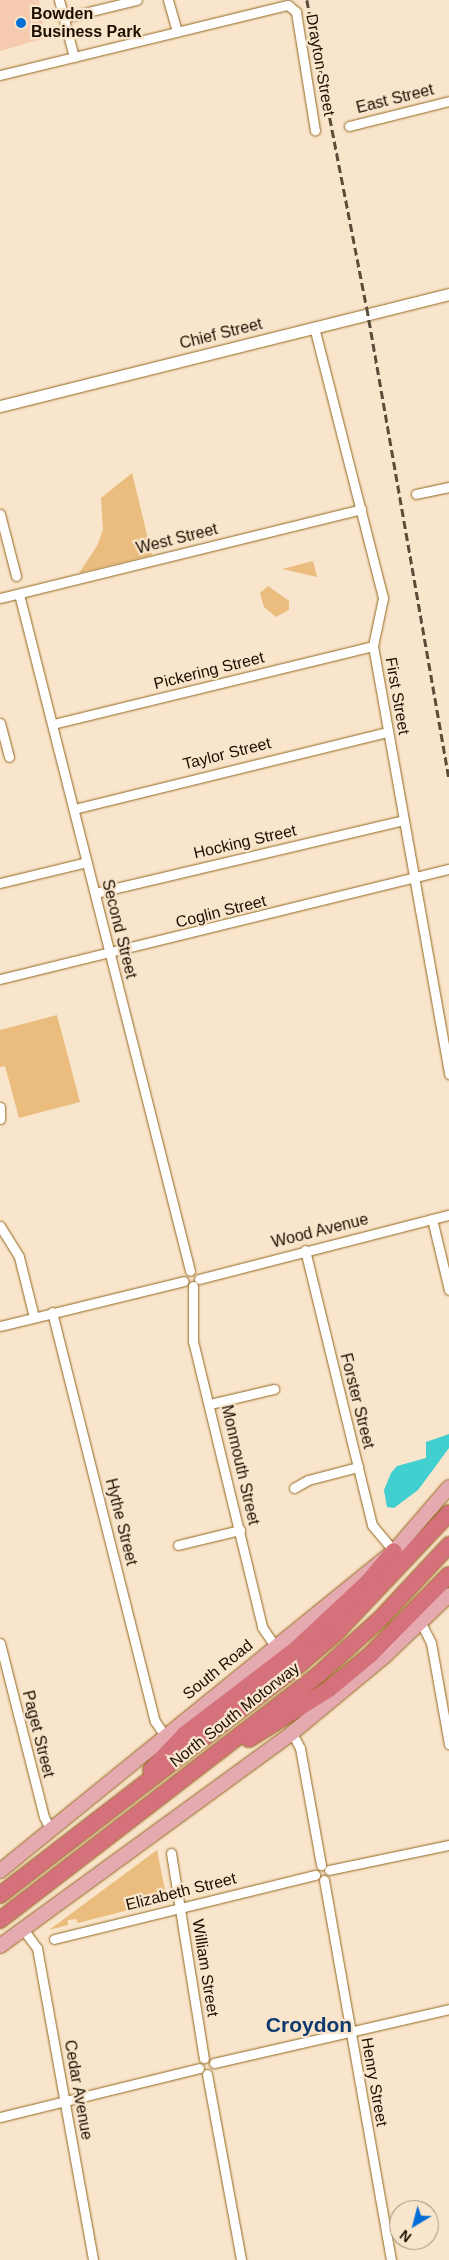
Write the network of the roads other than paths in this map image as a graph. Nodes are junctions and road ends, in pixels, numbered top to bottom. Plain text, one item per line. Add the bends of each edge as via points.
1 (59, 0) edge
2 (137, 0) edge
3 (168, 0) edge
4 (271, 4) edge
5 (63, 18) junction
6 (177, 32) junction
7 (74, 57) junction
8 (0, 75) edge
9 (449, 101) edge
10 (349, 126) dead end
11 (315, 130) dead end
12 (449, 294) edge
13 (314, 327) junction
14 (0, 406) edge
15 (449, 487) edge
16 (416, 494) dead end
17 (361, 509) junction
18 (0, 514) edge
19 (16, 576) dead end
20 (19, 594) junction
21 (0, 598) edge
22 (373, 646) junction
23 (52, 724) junction
24 (1, 728) edge
25 (388, 732) junction
26 (9, 757) dead end
27 (74, 809) junction
28 (403, 820) junction
29 (87, 862) junction
30 (449, 869) edge
31 (413, 878) junction
32 (0, 883) edge
33 (95, 893) junction
34 (109, 954) junction
35 (0, 979) edge
36 (449, 1074) edge
37 (0, 1107) edge
38 (0, 1119) edge
39 (449, 1215) edge
40 (432, 1219) junction
41 (0, 1226) edge
42 (305, 1250) junction
43 (192, 1282) junction
44 (449, 1290) edge
45 (52, 1312) junction
46 (34, 1317) junction
47 (0, 1326) edge
48 (274, 1389) dead end
49 (210, 1404) junction
50 (358, 1467) junction
51 (449, 1487) edge
52 (294, 1488) dead end
53 (449, 1513) edge
54 (240, 1530) junction
55 (178, 1545) dead end
56 (449, 1545) edge
57 (394, 1551) junction
58 (449, 1575) edge
59 (449, 1595) edge
60 (421, 1623) junction
61 (0, 1643) edge
62 (275, 1646) junction
63 (292, 1733) junction
64 (165, 1736) junction
65 (449, 1744) edge
66 (200, 1768) junction
67 (123, 1799) junction
68 (51, 1830) junction
69 (449, 1845) edge
70 (171, 1852) dead end
71 (321, 1865) junction
72 (329, 1870) junction
73 (0, 1871) edge
74 (315, 1875) junction
75 (324, 1880) junction
76 (0, 1895) edge
77 (180, 1907) junction
78 (0, 1920) edge
79 (23, 1929) junction
80 (54, 1939) dead end
81 (0, 1946) edge
82 (449, 2009) edge
83 (350, 2030) junction
84 (204, 2058) junction
85 (214, 2063) junction
86 (198, 2068) junction
87 (207, 2074) junction
88 (65, 2100) junction
89 (0, 2117) edge
90 (93, 2260) edge
91 (241, 2260) edge
92 (391, 2260) edge

1 - 5 street
2 - 5 street
3 - 6 street
4 - 6 street, Drayton Street
4 - 11 street, Drayton Street via 288,5 296,12
5 - 7 street
6 - 7 street, Drayton Street
7 - 8 street, Drayton Street
9 - 10 street, East Street
12 - 13 street, Chief Street
13 - 14 street, Chief Street
13 - 17 street, First Street
15 - 16 street
17 - 20 street, West Street
17 - 22 street, First Street via 383,598
18 - 19 street
20 - 21 street, West Street
20 - 23 street, Second Street
22 - 23 street, Pickering Street
22 - 25 street, First Street
23 - 27 street, Second Street
24 - 26 street
25 - 27 street, Taylor Street
25 - 28 street, First Street
27 - 29 street, Second Street
28 - 31 street, First Street
28 - 33 street, Hocking Street
29 - 32 street
29 - 33 street, Second Street
30 - 31 street, Coglin Street
31 - 34 street, Coglin Street
31 - 36 street, First Street
33 - 34 street, Second Street
34 - 35 street, Coglin Street
34 - 43 street, Second Street
37 - 38 street
39 - 40 street, Wood Avenue
40 - 42 street, Wood Avenue
40 - 44 street
41 - 46 street via 18,1256
42 - 43 street, Wood Avenue
42 - 50 street, Forster Street
43 - 45 street, Wood Avenue
43 - 49 street, Monmouth Street via 193,1341
45 - 46 street, Wood Avenue
45 - 64 street, Hythe Street via 155,1721
46 - 47 street, Wood Avenue
48 - 49 street
49 - 54 street, Monmouth Street
50 - 52 street via 308,1480
50 - 57 street, Forster Street via 372,1525
51 - 57 main road, South Road
53 - 67 highway, North South Motorway via 336,1633 244,1711
54 - 55 street
54 - 62 street, Monmouth Street via 262,1627
56 - 66 highway, North South Motorway via 405,1595 318,1675
57 - 62 main road, South Road
57 - 67 highway via 368,1582 294,1651 185,1734
58 - 66 highway via 371,1654 329,1689
59 - 60 main road
60 - 63 main road
60 - 65 street via 431,1643
61 - 68 street, Paget Street via 44,1817
62 - 64 main road, South Road
63 - 71 street via 300,1748
63 - 79 main road
64 - 68 main road, South Road
66 - 78 highway, North South Motorway
67 - 76 highway, North South Motorway
68 - 73 main road, South Road
69 - 72 street
70 - 77 street, William Street
71 - 72 street
71 - 74 street
72 - 75 street
74 - 75 street
74 - 77 street, Elizabeth Street
75 - 83 street, Henry Street
77 - 80 street, Elizabeth Street
77 - 84 street, William Street
79 - 81 main road
79 - 88 street, Cedar Avenue via 37,1948
82 - 83 street
83 - 85 street
83 - 92 street, Henry Street
84 - 85 street
84 - 86 street
85 - 87 street via 214,2069
86 - 87 street
86 - 88 street
87 - 91 street
88 - 89 street
88 - 90 street, Cedar Avenue

